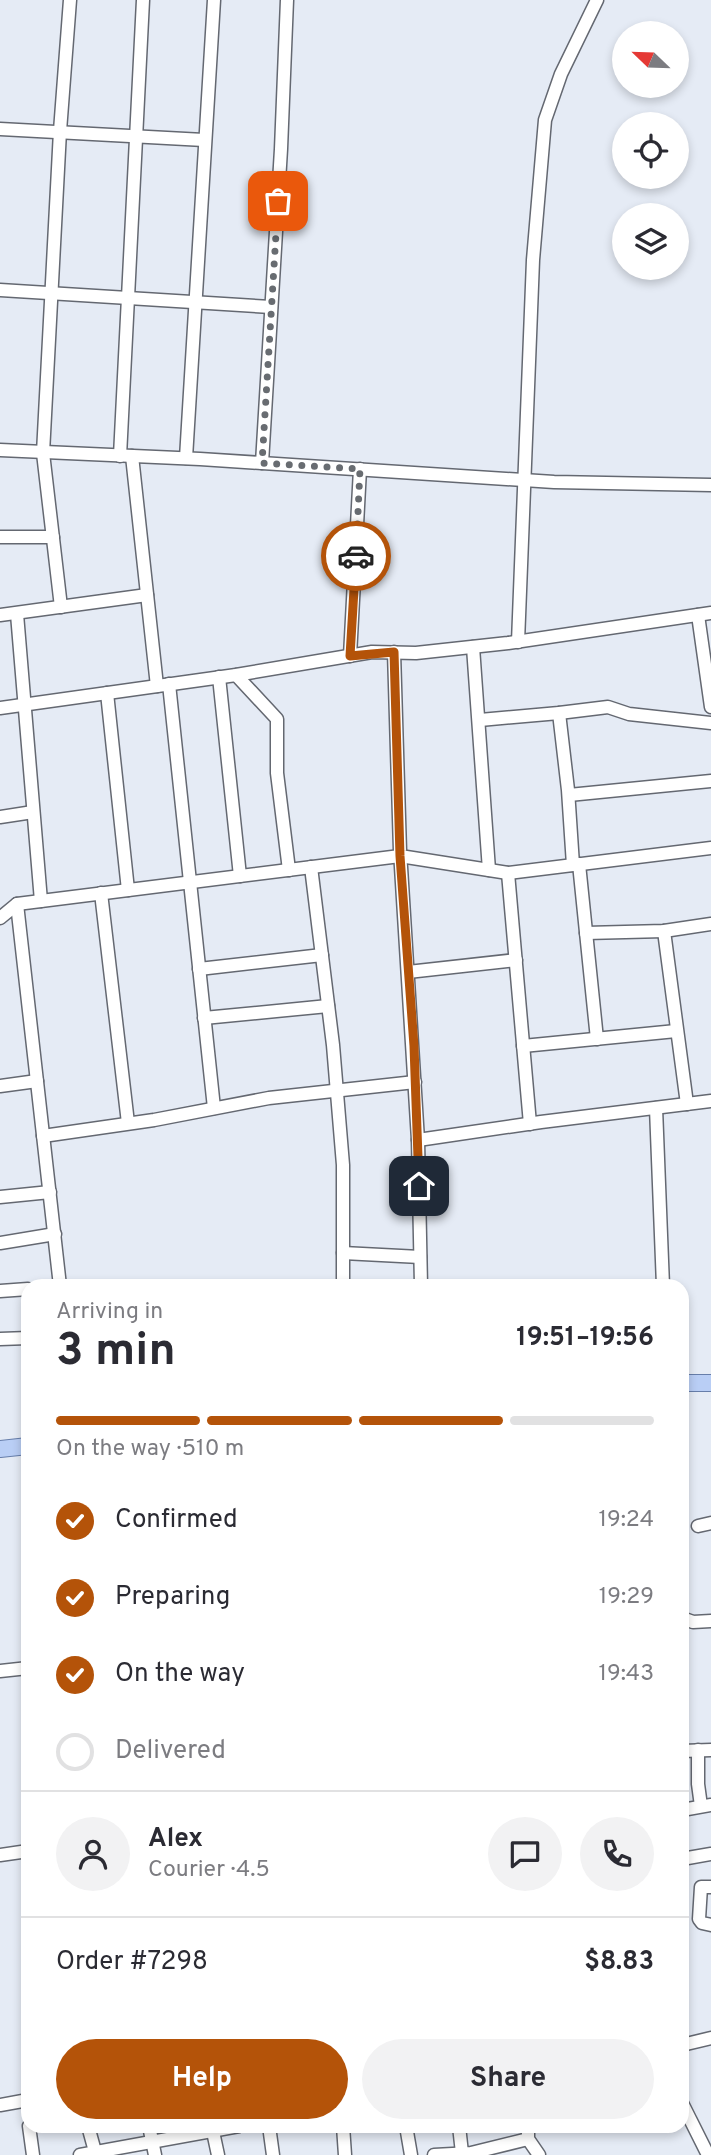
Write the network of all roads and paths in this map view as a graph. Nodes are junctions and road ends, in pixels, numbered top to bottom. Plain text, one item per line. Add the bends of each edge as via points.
1 (70, 0) edge
2 (143, 0) edge
3 (214, 0) edge
4 (287, 0) edge
5 (597, 0) edge
6 (0, 129) edge
7 (60, 131) junction
8 (136, 136) junction
9 (204, 140) junction
10 (0, 290) edge
11 (51, 294) junction
12 (128, 298) junction
13 (195, 303) junction
14 (271, 307) junction
15 (0, 450) edge
16 (43, 453) junction
17 (126, 456) junction
18 (186, 458) junction
19 (262, 463) junction
20 (360, 469) junction
21 (525, 480) junction
22 (711, 485) edge
23 (0, 537) edge
24 (53, 537) junction
25 (147, 595) junction
26 (61, 607) junction
27 (17, 614) junction
28 (705, 614) edge
29 (0, 615) edge
30 (518, 642) junction
31 (473, 647) junction
32 (394, 652) junction
33 (350, 656) junction
34 (236, 675) junction
35 (219, 677) junction
36 (163, 685) junction
37 (107, 693) junction
38 (24, 704) junction
39 (711, 707) edge
40 (0, 708) edge
41 (559, 713) junction
42 (480, 720) junction
43 (711, 723) edge
44 (711, 781) edge
45 (569, 795) junction
46 (33, 813) junction
47 (0, 817) edge
48 (711, 848) edge
49 (400, 856) junction
50 (576, 865) junction
51 (311, 867) junction
52 (289, 870) junction
53 (489, 870) junction
54 (508, 873) junction
55 (240, 876) junction
56 (189, 882) junction
57 (128, 890) junction
58 (100, 893) junction
59 (41, 901) junction
60 (17, 904) junction
61 (0, 918) edge
62 (711, 924) edge
63 (664, 931) junction
64 (586, 933) junction
65 (322, 955) junction
66 (516, 960) junction
67 (198, 969) junction
68 (408, 972) junction
69 (328, 1006) junction
70 (204, 1018) junction
71 (676, 1031) junction
72 (597, 1039) junction
73 (523, 1046) junction
74 (37, 1081) junction
75 (415, 1082) junction
76 (0, 1086) edge
77 (335, 1091) junction
78 (711, 1101) edge
79 (687, 1104) junction
80 (214, 1108) junction
81 (656, 1108) junction
82 (128, 1123) junction
83 (530, 1124) junction
84 (43, 1136) junction
85 (418, 1140) junction
86 (50, 1192) junction
87 (0, 1197) edge
88 (55, 1234) junction
89 (0, 1243) edge
90 (343, 1253) junction
91 (420, 1257) junction
92 (60, 1279) edge
93 (343, 1279) edge
94 (421, 1279) edge
95 (663, 1279) edge
96 (21, 1290) edge
97 (0, 1291) edge
98 (21, 1338) edge
99 (0, 1339) edge
100 (689, 1383) edge
101 (711, 1383) edge
102 (21, 1447) edge
103 (0, 1449) edge
104 (689, 1621) edge
105 (711, 1621) edge
106 (21, 1669) edge
107 (0, 1671) edge
108 (705, 1750) edge
109 (706, 1805) edge
110 (689, 1810) edge
111 (21, 1852) edge
112 (711, 1854) edge
113 (0, 1855) edge
114 (689, 1858) edge
115 (711, 1887) edge
116 (711, 1926) edge
117 (711, 2038) edge
118 (689, 2043) edge
119 (21, 2101) edge
120 (0, 2105) edge
121 (689, 2117) edge
122 (29, 2133) edge
123 (90, 2133) edge
124 (150, 2133) edge
125 (193, 2133) edge
126 (214, 2133) edge
127 (270, 2133) edge
128 (344, 2133) edge
129 (407, 2133) edge
130 (461, 2133) edge
131 (528, 2133) edge
132 (152, 2141) junction
133 (95, 2154) edge
134 (468, 2154) edge
135 (33, 2155) edge
136 (80, 2155) edge
137 (155, 2155) edge
138 (218, 2155) edge
139 (272, 2155) edge
140 (345, 2155) edge
141 (411, 2155) edge
142 (434, 2155) edge
143 (539, 2155) edge
144 (708, 2155) edge

1 - 7 street
2 - 8 street
3 - 9 street
4 - 14 street
5 - 21 street via 561,74 545,120 533,260
6 - 7 street
7 - 8 street
7 - 11 street
8 - 9 street
8 - 12 street
9 - 13 street
10 - 11 street
11 - 12 street
11 - 16 street
12 - 13 street
12 - 17 street
13 - 14 street
13 - 18 street
14 - 19 street
15 - 16 street
16 - 17 street
16 - 24 street
17 - 18 street
17 - 25 street
18 - 19 street
19 - 20 street
20 - 21 street
20 - 33 street
21 - 22 street
21 - 30 street
23 - 24 street
24 - 26 street
25 - 26 street
25 - 36 street
26 - 27 street
27 - 29 street
27 - 38 street
28 - 30 street
28 - 39 street
30 - 31 street
31 - 32 street
31 - 42 street
32 - 33 street
32 - 49 street
33 - 34 street
34 - 35 street
34 - 52 street via 277,719 277,773
35 - 36 street
35 - 55 street
36 - 37 street
36 - 56 street
37 - 38 street
37 - 57 street
38 - 40 street
38 - 46 street
41 - 42 street
41 - 43 street via 608,707 629,714
41 - 45 street
42 - 53 street
44 - 45 street
45 - 50 street
46 - 47 street
46 - 59 street
48 - 50 street
49 - 51 street
49 - 53 street
49 - 68 street
50 - 54 street
50 - 64 street
51 - 52 street
51 - 65 street
52 - 55 street
53 - 54 street
54 - 66 street
55 - 56 street
56 - 57 street
56 - 67 street
57 - 58 street
58 - 59 street
58 - 82 street
59 - 60 street
60 - 61 street
60 - 74 street
62 - 63 street
63 - 64 street
63 - 71 street
64 - 72 street
65 - 67 street
65 - 69 street
66 - 68 street
66 - 73 street
67 - 70 street
68 - 75 street
69 - 70 street
69 - 77 street
70 - 80 street
71 - 72 street
71 - 79 street
72 - 73 street
73 - 83 street
74 - 76 street
74 - 84 street
75 - 77 street
75 - 85 street
77 - 80 street
77 - 90 street
78 - 79 street
79 - 81 street
80 - 82 street
81 - 83 street
81 - 95 street
82 - 84 street
83 - 85 street
84 - 86 street
85 - 91 street
86 - 87 street
86 - 88 street
88 - 89 street
88 - 92 street
90 - 91 street
90 - 93 street
91 - 94 street
96 - 97 street
98 - 99 street
100 - 101 main road
102 - 103 main road
104 - 105 street
106 - 107 street
108 - 109 street via 698,1784
109 - 110 street
111 - 113 street
112 - 114 street
115 - 116 street via 701,1886 699,1919
117 - 118 street
119 - 120 street
121 - 144 street
122 - 135 street
123 - 133 street
124 - 132 street
125 - 132 street
126 - 138 street
127 - 139 street
128 - 140 street
129 - 141 street
130 - 134 street
131 - 134 street
131 - 143 street
132 - 133 street
132 - 137 street
133 - 136 street
134 - 142 street

